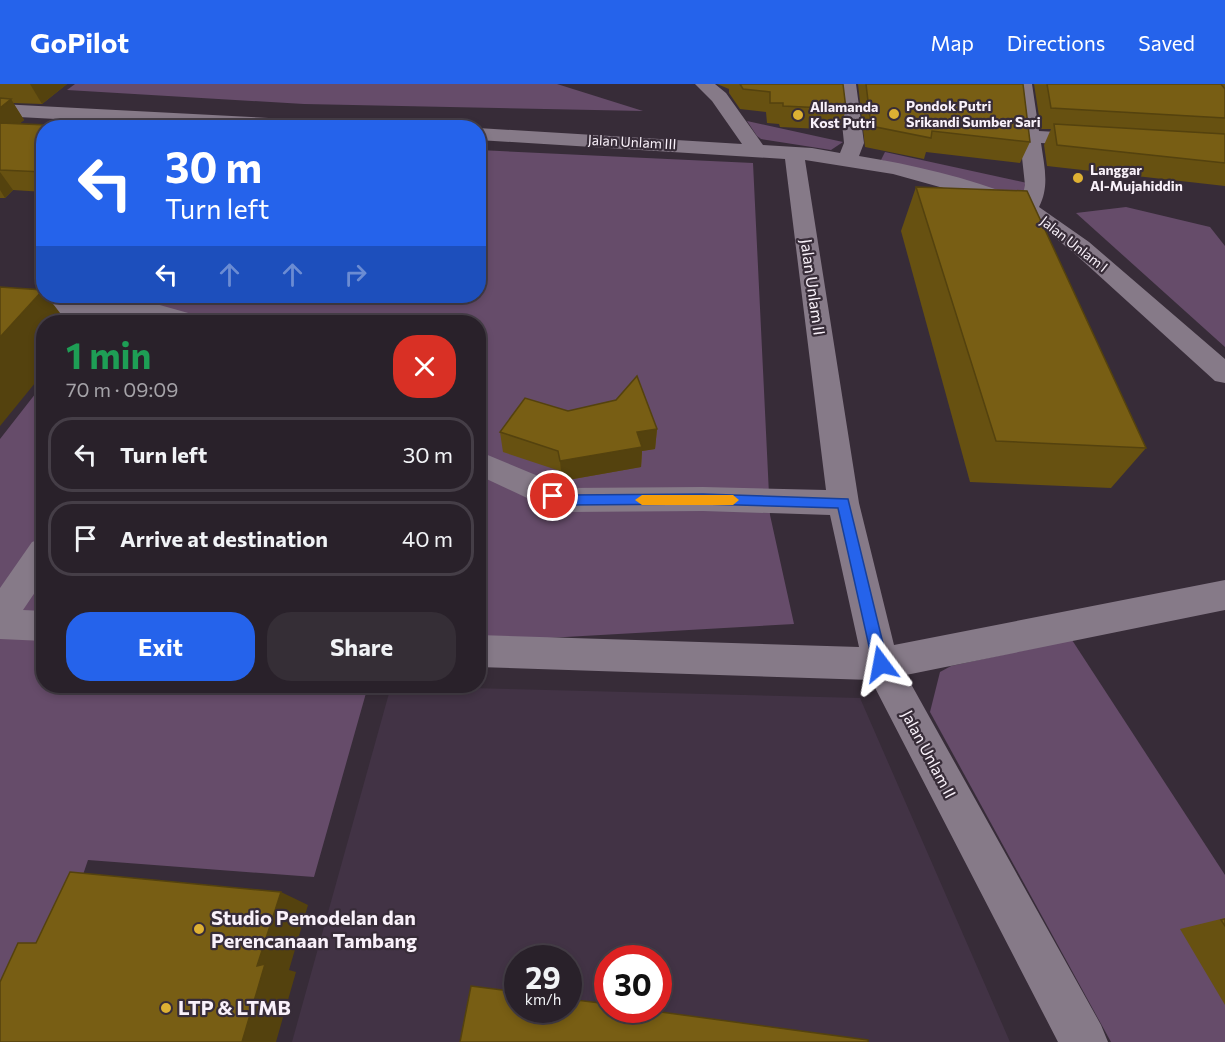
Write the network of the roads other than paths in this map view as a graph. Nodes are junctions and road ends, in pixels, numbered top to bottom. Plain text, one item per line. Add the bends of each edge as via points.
1 (704, 84) edge
2 (847, 84) edge
3 (1023, 84) edge
4 (0, 110) edge
5 (192, 120) edge
6 (486, 134) edge
7 (1029, 136) junction
8 (1112, 141) edge
9 (756, 149) junction
10 (791, 155) junction
11 (848, 159) junction
12 (1027, 209) junction
13 (0, 303) edge
14 (166, 315) edge
15 (1225, 374) edge
16 (486, 466) edge
17 (843, 503) junction
18 (36, 563) edge
19 (1225, 595) edge
20 (0, 616) edge
21 (0, 624) edge
22 (36, 626) edge
23 (486, 651) edge
24 (881, 664) junction
25 (1084, 1042) edge

1 - 9 street via 719,97
2 - 11 street via 854,143
3 - 7 street
4 - 5 street
6 - 9 street, Jalan Unlam III
7 - 8 street
7 - 12 street via 1036,185
9 - 10 street, Jalan Unlam III
10 - 11 street, Jalan Unlam I
10 - 17 street, Jalan Unlam II
11 - 12 street, Jalan Unlam I via 947,181
12 - 15 street, Jalan Unlam I via 1081,247
13 - 14 street via 149,310
16 - 17 street via 567,500
17 - 24 street, Jalan Unlam II
18 - 20 street
19 - 24 street
21 - 22 street
23 - 24 street
24 - 25 street, Jalan Unlam II

